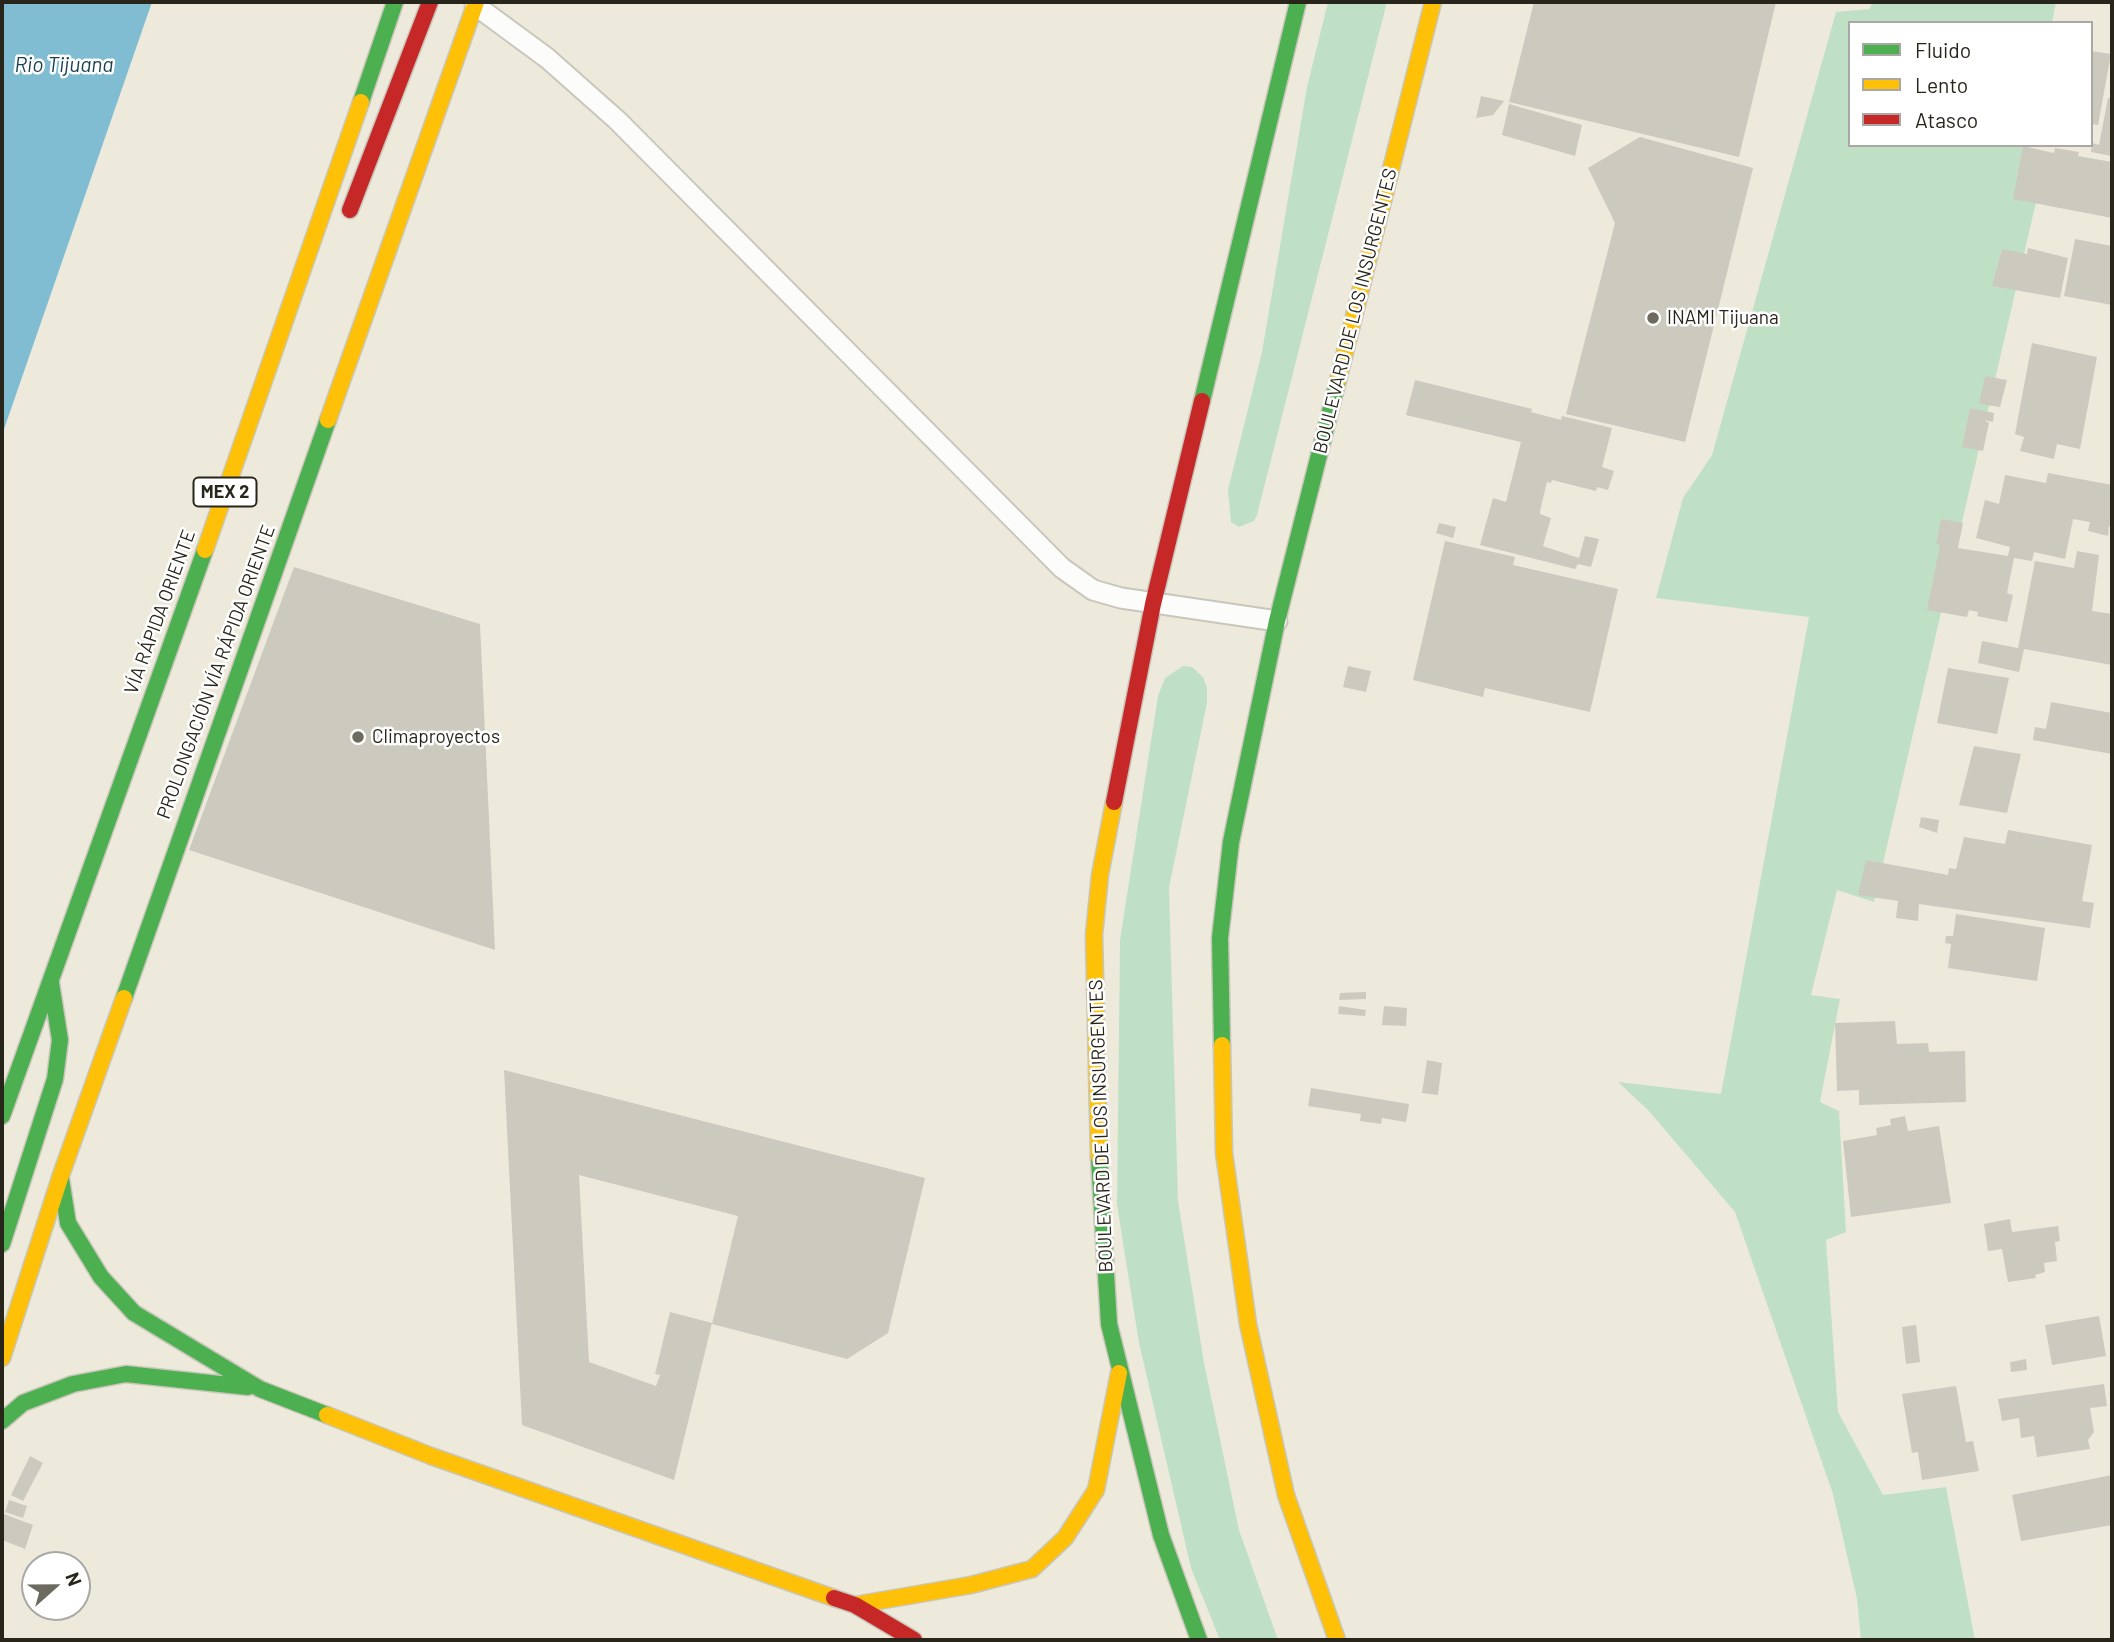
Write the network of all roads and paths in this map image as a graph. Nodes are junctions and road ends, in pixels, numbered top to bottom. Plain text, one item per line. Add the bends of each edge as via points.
1 (395, 2) edge
2 (430, 2) edge
3 (1298, 2) edge
4 (1433, 2) edge
5 (475, 3) edge
6 (342, 230) dead end
7 (300, 329) dead end
8 (268, 373) junction
9 (1153, 604) junction
10 (1278, 621) junction
11 (50, 979) junction
12 (2, 1116) edge
13 (61, 1175) junction
14 (2, 1244) edge
15 (2, 1357) edge
16 (1119, 1373) junction
17 (260, 1389) junction
18 (2, 1421) edge
19 (855, 1605) junction
20 (914, 1640) edge
21 (1199, 1640) edge
22 (1337, 1640) edge

1 - 8 main road, VÍA RÁPIDA ORIENTE / MEX 2
2 - 6 main road
3 - 9 main road, BOULEVARD DE LOS INSURGENTES
4 - 10 main road, BOULEVARD DE LOS INSURGENTES
5 - 9 lane via 617,120 1062,568 1093,590
5 - 13 main road, PROLONGACIÓN VÍA RÁPIDA ORIENTE
7 - 8 main road
8 - 11 main road, VÍA RÁPIDA ORIENTE / MEX 2
9 - 10 lane
9 - 16 main road, BOULEVARD DE LOS INSURGENTES via 1100,875 1094,935 1099,1167 1109,1324
10 - 22 main road, BOULEVARD DE LOS INSURGENTES via 1231,842 1220,938 1224,1153 1248,1324 1286,1495
11 - 12 main road, VÍA RÁPIDA ORIENTE / MEX 2
11 - 14 main road via 60,1040 55,1079
13 - 15 main road, PROLONGACIÓN VÍA RÁPIDA ORIENTE
13 - 17 main road via 68,1223 101,1277 134,1312
16 - 19 main road via 1096,1490 1065,1538 1032,1569 971,1585
16 - 21 main road, BOULEVARD DE LOS INSURGENTES via 1161,1535
17 - 18 main road via 126,1374 73,1384 23,1403
17 - 19 main road via 430,1456
19 - 20 main road

